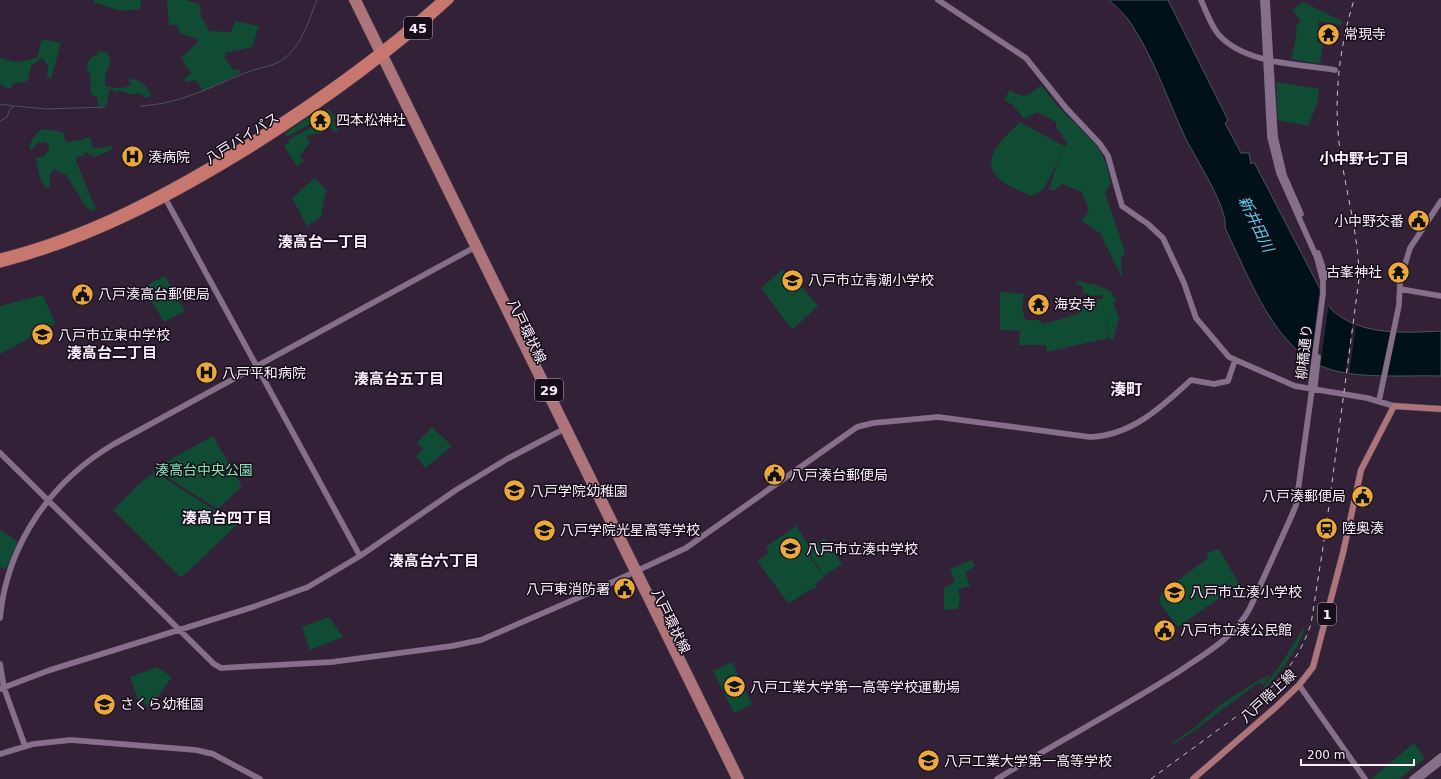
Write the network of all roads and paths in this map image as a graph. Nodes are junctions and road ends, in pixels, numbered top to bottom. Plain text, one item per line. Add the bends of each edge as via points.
1 (352, 0) edge
2 (358, 0) edge
3 (441, 0) edge
4 (450, 0) edge
5 (938, 0) edge
6 (1201, 0) edge
7 (1262, 0) edge
8 (1267, 0) edge
9 (382, 54) junction
10 (1268, 59) junction
11 (1335, 70) dead end
12 (164, 196) junction
13 (1441, 202) edge
14 (476, 247) junction
15 (0, 257) edge
16 (0, 264) edge
17 (1400, 288) junction
18 (1441, 296) edge
19 (1235, 360) junction
20 (256, 366) junction
21 (1312, 389) junction
22 (1378, 402) junction
23 (1394, 406) junction
24 (1441, 409) edge
25 (565, 428) junction
26 (0, 453) edge
27 (48, 500) junction
28 (360, 556) junction
29 (636, 572) junction
30 (0, 618) edge
31 (181, 629) junction
32 (0, 664) edge
33 (1299, 685) junction
34 (2, 689) edge
35 (25, 746) junction
36 (0, 754) edge
37 (1441, 756) edge
38 (1441, 762) edge
39 (260, 779) edge
40 (735, 779) edge
41 (741, 779) edge
42 (997, 779) edge
43 (1193, 779) edge
44 (1365, 779) edge
45 (1412, 779) edge
46 (1419, 779) edge

1 - 9 main road, 八戸環状線 / 29
2 - 9 main road, 八戸環状線 / 29
3 - 9 highway, 八戸バイパス / 45
4 - 9 highway, 八戸バイパス / 45
5 - 19 street via 1026,58 1066,108 1100,144 1111,165 1122,206 1163,238 1184,283 1196,318 1222,351
6 - 10 street via 1218,34 1224,40 1242,52
7 - 10 street, 柳橋通り
8 - 10 street, 柳橋通り
9 - 12 highway, 八戸バイパス / 45
9 - 14 main road, 八戸環状線 / 29
10 - 11 street
10 - 21 street, 柳橋通り via 1278,155 1323,269 1326,293
12 - 15 highway, 八戸バイパス / 45 via 74,234
12 - 16 highway, 八戸バイパス / 45 via 88,235
12 - 20 street
13 - 17 street via 1410,248
14 - 20 street
14 - 25 main road, 八戸環状線 / 29
17 - 18 street
17 - 22 street via 1399,305
19 - 21 street via 1295,386
19 - 29 street via 1228,381 1214,384 1191,380 1149,417 1110,436 1090,437 938,417 873,423 857,427 686,548
20 - 27 street via 97,454 73,473
20 - 28 street
21 - 22 street via 1348,394
21 - 42 street, 柳橋通り via 1296,505 1250,608 1240,624 1226,640 1162,682
22 - 23 street
23 - 24 main road
23 - 33 main road, 八戸階上線 / 1 via 1361,470 1316,658 1313,667
25 - 28 street via 456,490
25 - 29 main road, 八戸環状線 / 29
26 - 27 street
27 - 30 street via 32,522 15,557 4,592
27 - 31 street
28 - 31 street via 308,587
29 - 31 street via 481,640 332,662 221,668
29 - 40 main road, 八戸環状線 / 29
29 - 41 main road, 八戸環状線 / 29
31 - 34 street via 50,670
32 - 34 street
33 - 43 main road, 八戸階上線 / 1
33 - 44 street
34 - 35 street
35 - 36 street
35 - 39 street via 47,741 71,740 196,750 213,754
37 - 45 street
38 - 46 street

